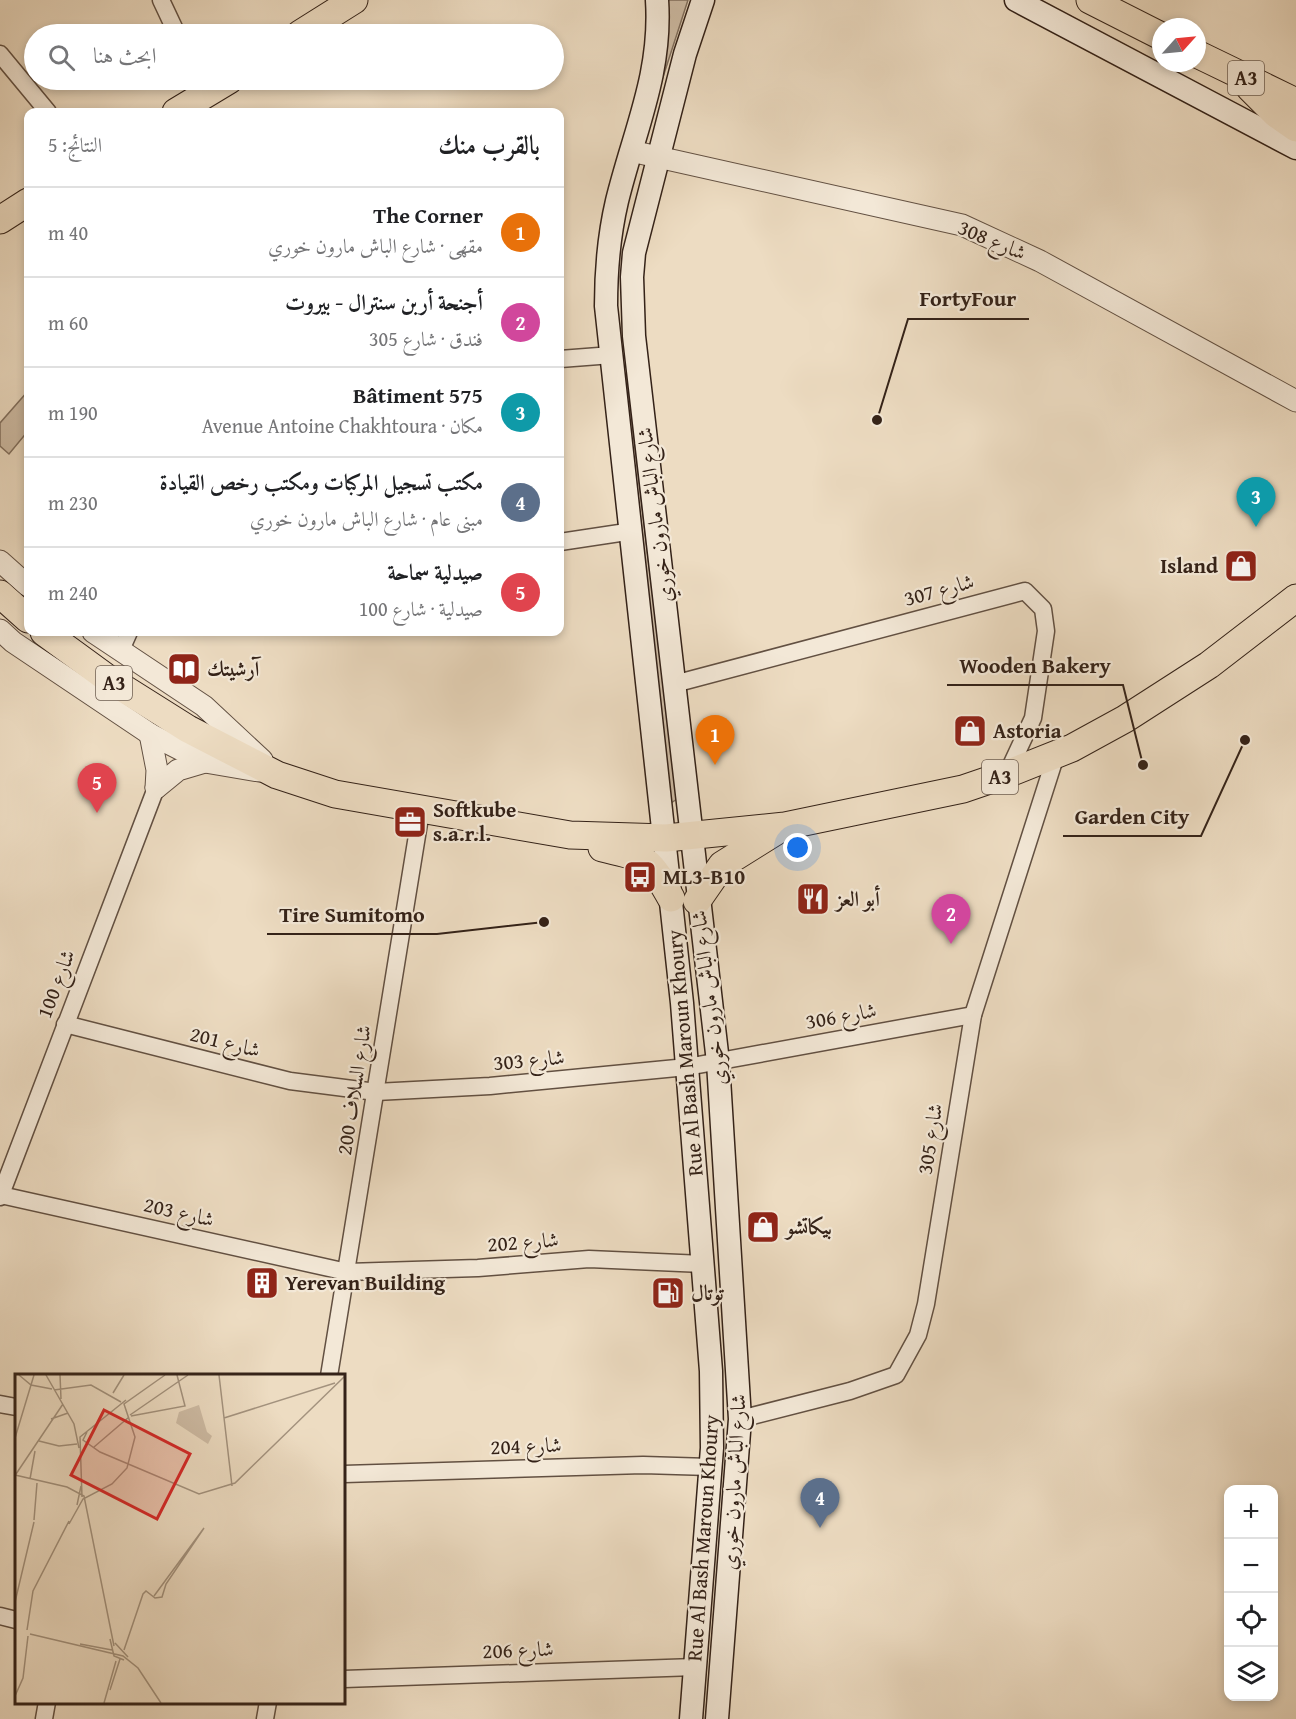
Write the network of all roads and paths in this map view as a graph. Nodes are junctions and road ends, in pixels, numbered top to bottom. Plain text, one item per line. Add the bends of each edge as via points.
1 (161, 0) edge
2 (354, 0) edge
3 (657, 0) edge
4 (703, 0) edge
5 (1016, 0) edge
6 (1090, 0) edge
7 (172, 24) edge
8 (316, 24) edge
9 (1152, 31) edge
10 (0, 54) edge
11 (1206, 59) edge
12 (1236, 74) junction
13 (24, 83) edge
14 (30, 90) edge
15 (197, 90) edge
16 (1296, 102) edge
17 (45, 108) edge
18 (180, 108) edge
19 (1296, 128) edge
20 (1296, 148) edge
21 (631, 151) junction
22 (658, 157) junction
23 (24, 205) edge
24 (0, 220) edge
25 (612, 355) junction
26 (564, 359) edge
27 (1296, 401) edge
28 (633, 531) junction
29 (564, 541) edge
30 (0, 561) edge
31 (24, 582) edge
32 (1296, 588) edge
33 (0, 594) edge
34 (1296, 598) edge
35 (24, 615) edge
36 (1270, 616) junction
37 (0, 630) edge
38 (49, 636) edge
39 (107, 636) edge
40 (125, 641) edge
41 (674, 684) junction
42 (150, 734) junction
43 (1056, 755) junction
44 (205, 762) junction
45 (1007, 774) junction
46 (277, 775) junction
47 (156, 788) junction
48 (421, 811) junction
49 (785, 825) junction
50 (570, 836) junction
51 (679, 837) junction
52 (684, 900) junction
53 (973, 1015) junction
54 (65, 1024) junction
55 (718, 1062) junction
56 (687, 1067) junction
57 (376, 1092) junction
58 (0, 1196) edge
59 (703, 1264) junction
60 (347, 1272) junction
61 (329, 1374) edge
62 (0, 1404) edge
63 (15, 1407) edge
64 (740, 1419) junction
65 (710, 1467) junction
66 (345, 1474) edge
67 (0, 1616) edge
68 (15, 1620) edge
69 (694, 1667) junction
70 (345, 1679) edge
71 (47, 1704) edge
72 (268, 1704) edge
73 (44, 1719) edge
74 (265, 1719) edge
75 (691, 1719) edge
76 (717, 1719) edge

1 - 7 street
2 - 8 highway
3 - 21 main road, Rue Al Bash Maroun Khoury via 654,70
4 - 22 main road, شارع الباش مارون خوري
5 - 20 main road
6 - 9 highway
10 - 13 street
11 - 12 highway, A3
12 - 16 highway, A3
12 - 19 highway
14 - 17 street
15 - 18 highway
21 - 22 street, شارع 308
21 - 25 main road, Rue Al Bash Maroun Khoury via 616,203 606,280
22 - 27 street, شارع 308 via 962,225 1040,261
22 - 41 main road, شارع الباش مارون خوري via 634,253 632,302
23 - 24 highway
25 - 26 street
25 - 28 main road, Rue Al Bash Maroun Khoury
28 - 29 street
28 - 51 main road, Rue Al Bash Maroun Khoury
30 - 31 street
32 - 36 main road, A3
33 - 35 highway
34 - 36 highway, A3
36 - 43 highway, A3 via 1209,665 1125,719
37 - 42 street
38 - 46 highway, A3 via 188,729
39 - 40 street
40 - 46 street via 204,706
41 - 45 street, شارع 307 via 1025,591 1043,609 1046,631 1033,718
41 - 51 main road, شارع الباش مارون خوري
42 - 44 street
42 - 47 street
43 - 45 highway, A3
43 - 53 street, شارع 305
44 - 46 street
44 - 47 street via 178,770
45 - 49 highway, A3 via 963,789
46 - 48 highway, A3 via 335,794
47 - 54 street, شارع 100
48 - 50 highway, A3
48 - 57 street, 200 شارع السلاف
49 - 51 highway, A3
49 - 52 highway via 722,865
50 - 51 highway, A3
50 - 52 highway via 639,856
51 - 52 main road, Rue Al Bash Maroun Khoury
52 - 55 main road, شارع الباش مارون خوري
52 - 56 main road, Rue Al Bash Maroun Khoury
53 - 55 street, شارع 306
53 - 64 street, شارع 305 via 926,1304 918,1335 896,1375
54 - 57 street, شارع 201 via 290,1081
54 - 58 street, شارع 100
55 - 56 street, شارع 306
55 - 64 main road, شارع الباش مارون خوري
56 - 57 street, شارع 303 via 490,1086
56 - 59 main road, Rue Al Bash Maroun Khoury
57 - 60 street, 200 شارع السلاف
58 - 60 street, شارع 203
59 - 60 street, شارع 202 via 589,1259 478,1268
59 - 65 main road, Rue Al Bash Maroun Khoury via 711,1371
60 - 61 street, 200 شارع السلاف
62 - 63 street
64 - 76 main road, شارع الباش مارون خوري
65 - 66 street, شارع 204 via 643,1465
65 - 69 main road, Rue Al Bash Maroun Khoury
67 - 68 street
69 - 70 street, شارع 206
69 - 75 main road, Rue Al Bash Maroun Khoury
71 - 73 street
72 - 74 street

